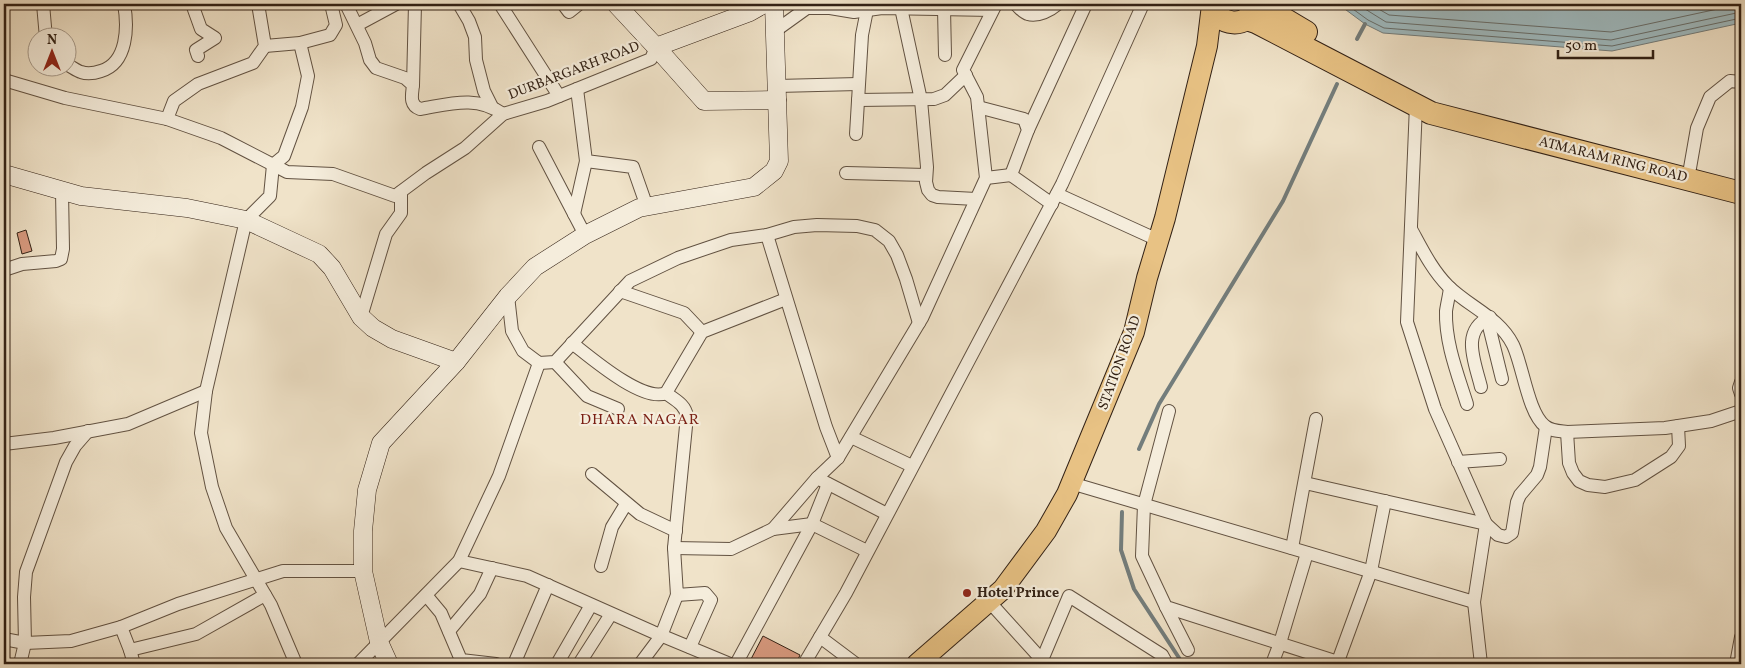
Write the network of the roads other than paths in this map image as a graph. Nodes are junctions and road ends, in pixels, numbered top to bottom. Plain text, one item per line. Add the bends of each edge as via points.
1 (43, 4) edge
2 (124, 4) edge
3 (192, 4) edge
4 (258, 4) edge
5 (331, 4) edge
6 (346, 4) edge
7 (396, 4) edge
8 (415, 4) edge
9 (459, 4) edge
10 (500, 4) edge
11 (563, 4) edge
12 (579, 4) edge
13 (616, 4) edge
14 (774, 4) edge
15 (1015, 4) edge
16 (1058, 4) edge
17 (1086, 4) edge
18 (1143, 4) edge
19 (1212, 5) edge
20 (754, 6) edge
21 (994, 7) edge
22 (901, 8) junction
23 (944, 9) junction
24 (867, 10) junction
25 (1249, 12) edge
26 (357, 26) junction
27 (45, 28) edge
28 (775, 31) junction
29 (300, 43) junction
30 (264, 46) junction
31 (656, 47) junction
32 (945, 55) dead end
33 (198, 56) dead end
34 (78, 70) edge
35 (966, 75) junction
36 (4, 80) edge
37 (1741, 82) edge
38 (858, 84) junction
39 (413, 85) junction
40 (577, 89) junction
41 (777, 93) junction
42 (559, 96) junction
43 (858, 100) junction
44 (921, 100) junction
45 (1416, 105) junction
46 (492, 107) junction
47 (978, 107) junction
48 (503, 114) junction
49 (167, 119) junction
50 (1485, 127) junction
51 (1028, 130) junction
52 (856, 134) dead end
53 (539, 147) dead end
54 (586, 161) junction
55 (273, 165) junction
56 (1690, 168) dead end
57 (846, 173) dead end
58 (4, 174) edge
59 (926, 175) junction
60 (1011, 175) junction
61 (986, 178) junction
62 (62, 191) junction
63 (401, 192) junction
64 (1741, 193) edge
65 (976, 199) junction
66 (1054, 199) junction
67 (647, 207) junction
68 (574, 214) junction
69 (246, 220) junction
70 (1410, 228) junction
71 (585, 235) junction
72 (767, 235) junction
73 (1158, 240) junction
74 (4, 270) edge
75 (1450, 288) junction
76 (620, 292) junction
77 (508, 296) junction
78 (786, 299) junction
79 (361, 317) junction
80 (1489, 317) junction
81 (919, 323) junction
82 (702, 332) junction
83 (572, 343) junction
84 (456, 362) junction
85 (555, 362) junction
86 (539, 363) junction
87 (1502, 379) dead end
88 (1741, 382) edge
89 (1481, 387) dead end
90 (206, 392) junction
91 (666, 393) junction
92 (1741, 394) edge
93 (1467, 404) dead end
94 (618, 409) dead end
95 (1169, 410) dead end
96 (1741, 411) edge
97 (1316, 419) dead end
98 (1678, 426) junction
99 (1546, 428) junction
100 (88, 432) junction
101 (1567, 432) junction
102 (851, 436) junction
103 (4, 444) edge
104 (838, 458) junction
105 (1500, 459) dead end
106 (1458, 462) junction
107 (912, 466) junction
108 (592, 474) dead end
109 (823, 481) junction
110 (1305, 483) junction
111 (1081, 486) junction
112 (1385, 501) junction
113 (626, 504) junction
114 (1144, 505) junction
115 (887, 514) junction
116 (812, 524) junction
117 (1486, 524) junction
118 (773, 529) junction
119 (676, 531) junction
120 (674, 548) junction
121 (1292, 548) junction
122 (868, 551) junction
123 (1307, 553) junction
124 (459, 561) junction
125 (601, 566) dead end
126 (492, 568) junction
127 (363, 571) junction
128 (1371, 572) junction
129 (256, 579) junction
130 (548, 585) junction
131 (265, 595) junction
132 (426, 595) junction
133 (677, 595) junction
134 (1474, 602) junction
135 (591, 605) junction
136 (1166, 607) junction
137 (995, 608) junction
138 (611, 614) junction
139 (121, 627) junction
140 (449, 631) junction
141 (661, 636) junction
142 (820, 637) junction
143 (1741, 637) edge
144 (4, 639) edge
145 (379, 642) junction
146 (25, 643) junction
147 (1280, 644) junction
148 (690, 648) junction
149 (130, 650) junction
150 (1188, 650) dead end
151 (1043, 662) edge
152 (1340, 663) edge
153 (20, 664) edge
154 (134, 664) edge
155 (296, 664) edge
156 (358, 664) edge
157 (389, 664) edge
158 (496, 664) edge
159 (514, 664) edge
160 (557, 664) edge
161 (579, 664) edge
162 (640, 664) edge
163 (730, 664) edge
164 (736, 664) edge
165 (804, 664) edge
166 (856, 664) edge
167 (917, 664) edge
168 (931, 664) edge
169 (1167, 664) edge
170 (1272, 664) edge
171 (1481, 664) edge
172 (1736, 664) edge

1 - 27 street
2 - 34 street via 126,31 121,54 104,70 95,73
3 - 33 street via 201,29 215,38 196,50
4 - 30 street
5 - 29 street via 336,25 330,35
6 - 26 street
7 - 26 street
8 - 39 street
9 - 46 street via 469,21 484,91
10 - 42 street
11 - 12 street via 569,12
13 - 31 street
14 - 28 street
15 - 16 street via 1033,15 1051,10
17 - 51 street
18 - 66 street
19 - 25 highway via 1218,16
19 - 73 main road, STATION ROAD via 1207,46
20 - 31 street
21 - 23 street
21 - 35 street via 963,70
22 - 23 street
22 - 24 street
22 - 44 street
23 - 32 street
24 - 28 street via 807,8
24 - 38 street
25 - 45 highway, ATMARAM RING ROAD via 1256,22
25 - 50 highway, ATMARAM RING ROAD via 1264,7 1428,105
25 - 111 main road, STATION ROAD via 1216,48 1143,334
26 - 39 street via 376,68 405,78
28 - 41 street
29 - 30 street
29 - 55 street via 308,76 302,107 284,156
30 - 49 street via 253,63 198,84 174,101
31 - 40 street, DURBARGARH ROAD via 651,58
31 - 41 street via 704,101
35 - 44 street via 945,95
35 - 47 street via 977,97
36 - 49 street via 64,98
37 - 56 street via 1730,81 1710,97 1697,128
38 - 41 street
38 - 43 street
39 - 46 street via 412,102 420,109 475,102
40 - 42 street, DURBARGARH ROAD
40 - 54 street
41 - 67 street via 779,162 766,179 754,187
42 - 48 street, DURBARGARH ROAD
43 - 44 street
43 - 52 street
44 - 59 street
45 - 50 highway, ATMARAM RING ROAD via 1431,113
45 - 70 street
46 - 48 street
47 - 51 street via 1024,119
47 - 61 street
48 - 63 street, DURBARGARH ROAD via 465,148
49 - 55 street via 221,138
50 - 64 highway, ATMARAM RING ROAD
51 - 60 street
53 - 68 street
54 - 67 street via 633,167
54 - 68 street
55 - 63 street via 287,172 333,174 396,196
55 - 69 street via 270,196
57 - 59 street
58 - 62 street
59 - 65 street via 932,195
60 - 61 street
60 - 66 street
61 - 65 street
62 - 69 street via 188,208
62 - 74 street via 61,259
63 - 79 street via 400,213 386,234
65 - 81 street
66 - 73 street
66 - 107 street
67 - 71 street
68 - 71 street
69 - 79 street via 319,254 332,268
69 - 90 street
70 - 75 street via 1435,272
70 - 106 street via 1407,322 1435,409
71 - 77 street via 535,267
72 - 76 street via 731,240 678,258 630,281
72 - 78 street
72 - 81 street via 817,224 874,230 889,242 897,255
73 - 167 main road, STATION ROAD via 1134,332 1067,494 1046,531 1003,589
75 - 80 street
75 - 93 street via 1446,312 1448,330
76 - 82 street via 684,313
76 - 83 street
77 - 84 street
77 - 86 street via 512,331 524,351
78 - 82 street
78 - 104 street
79 - 84 street via 392,339
80 - 87 street
80 - 89 street via 1475,328 1472,340
80 - 99 street via 1513,345 1535,413
81 - 102 street
82 - 91 street
83 - 85 street
83 - 91 street via 613,375 639,390 655,395
84 - 127 street via 381,443 368,490
85 - 86 street
85 - 94 street via 587,396
86 - 124 street via 499,476
88 - 92 street
90 - 100 street via 128,424
90 - 129 street via 201,433 212,487 226,528
91 - 119 street via 681,403 687,416
95 - 114 street
96 - 98 street via 1712,421
97 - 110 street
98 - 101 street
98 - 101 street via 1679,446 1671,457 1635,480 1605,487 1588,485 1573,473 1569,463
99 - 101 street
99 - 117 street via 1540,467 1517,502 1512,533 1503,537
100 - 103 street
100 - 146 street via 66,462 26,572
102 - 104 street
102 - 107 street
104 - 109 street
105 - 106 street
106 - 117 street
107 - 115 street
108 - 113 street
109 - 115 street
109 - 116 street
109 - 118 street
110 - 112 street
110 - 121 street
111 - 114 street
111 - 137 main road, STATION ROAD via 1054,536 1010,596
112 - 117 street
112 - 128 street
113 - 119 street
113 - 125 street via 612,527
114 - 121 street
114 - 136 street via 1142,556
115 - 122 street
116 - 118 street
116 - 122 street
116 - 164 street
117 - 134 street
118 - 120 street via 731,549
119 - 120 street
120 - 133 street
121 - 123 street
122 - 142 street
123 - 128 street
123 - 147 street
124 - 126 street
124 - 132 street
126 - 130 street via 527,576
126 - 140 street via 480,594
127 - 129 street via 283,571
127 - 145 street
128 - 134 street
128 - 152 street
129 - 131 street
129 - 139 street via 178,604
130 - 135 street
130 - 159 street
131 - 149 street via 196,634
131 - 155 street
132 - 140 street via 441,612
132 - 145 street
133 - 141 street
133 - 148 street via 705,593 711,600
134 - 171 street
135 - 138 street
135 - 160 street
136 - 147 street
136 - 150 street
137 - 151 street
137 - 168 main road, STATION ROAD
138 - 141 street
138 - 161 street
139 - 146 street via 71,641
139 - 149 street
140 - 158 street via 461,660
141 - 148 street
141 - 162 street
142 - 165 street
142 - 166 street
143 - 172 street
144 - 146 street
145 - 156 street
145 - 157 street
146 - 153 street
147 - 152 street
147 - 170 street
148 - 163 street
149 - 154 street
151 - 169 street via 1069,596 1162,655

